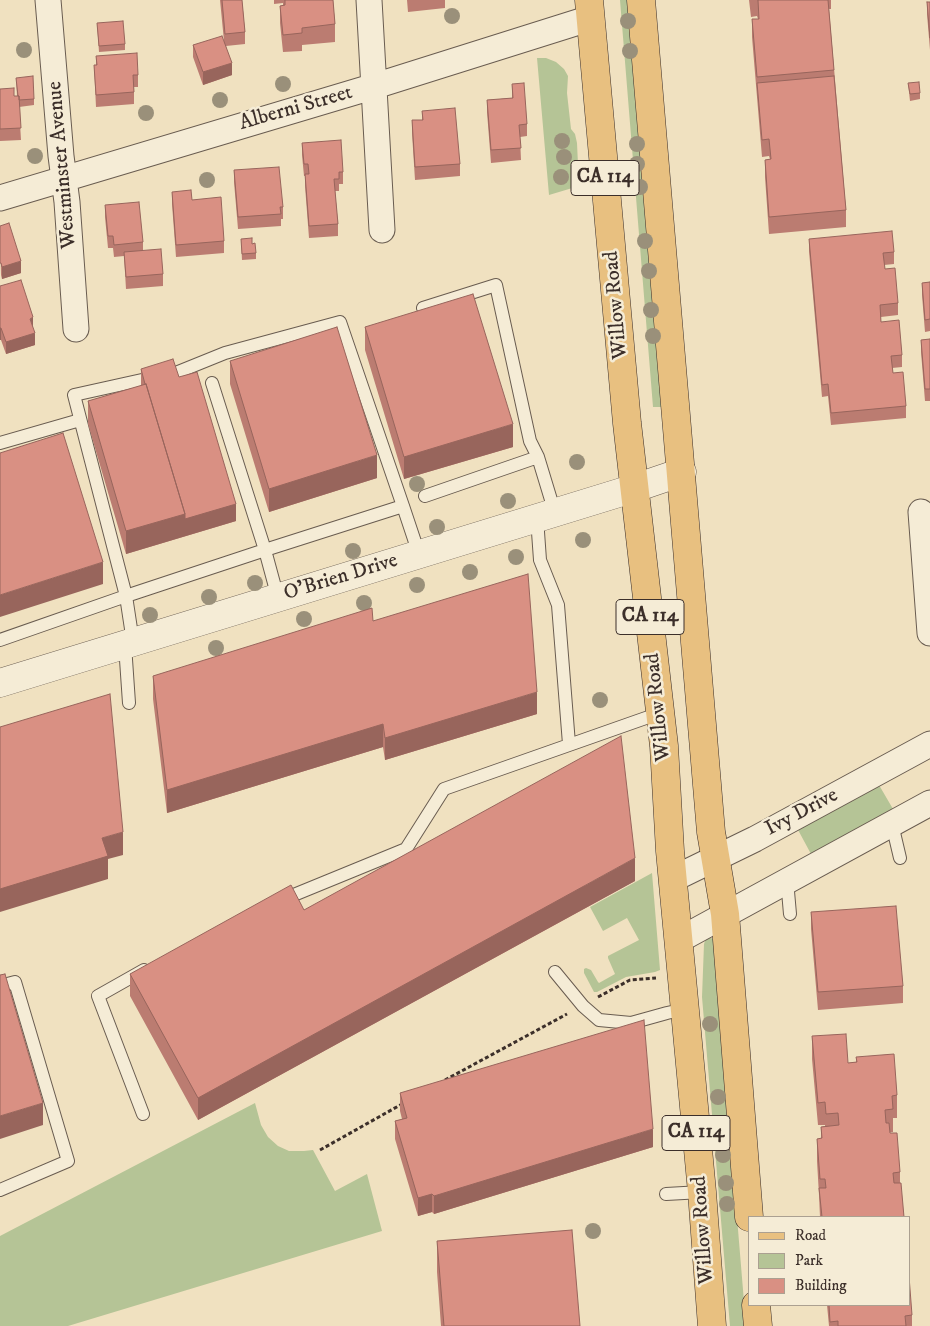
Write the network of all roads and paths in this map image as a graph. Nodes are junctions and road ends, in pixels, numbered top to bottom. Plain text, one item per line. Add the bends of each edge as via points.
1 (48, 0) edge
2 (369, 0) edge
3 (641, 0) edge
4 (590, 9) edge
5 (375, 86) junction
6 (64, 178) junction
7 (0, 198) edge
8 (382, 230) dead end
9 (423, 308) edge
10 (76, 329) dead end
11 (212, 384) dead end
12 (80, 420) junction
13 (0, 443) edge
14 (538, 457) junction
15 (682, 472) junction
16 (635, 488) junction
17 (425, 496) dead end
18 (403, 506) junction
19 (920, 512) dead end
20 (546, 515) junction
21 (265, 550) junction
22 (419, 554) junction
23 (126, 596) junction
24 (278, 598) junction
25 (930, 633) edge
26 (0, 640) edge
27 (129, 644) junction
28 (0, 682) edge
29 (129, 703) dead end
30 (660, 713) junction
31 (569, 744) junction
32 (928, 747) edge
33 (930, 803) edge
34 (892, 824) junction
35 (715, 858) junction
36 (900, 858) dead end
37 (673, 879) junction
38 (787, 880) junction
39 (265, 906) edge
40 (725, 914) junction
41 (790, 914) dead end
42 (679, 940) junction
43 (156, 964) edge
44 (555, 972) dead end
45 (664, 978) dead end
46 (0, 986) edge
47 (583, 1006) junction
48 (685, 1009) junction
49 (444, 1080) edge
50 (403, 1104) edge
51 (142, 1114) dead end
52 (320, 1150) dead end
53 (0, 1190) edge
54 (702, 1192) junction
55 (666, 1194) dead end
56 (749, 1216) edge
57 (756, 1306) edge
58 (712, 1326) edge
59 (758, 1326) edge

1 - 6 street, Westminster Avenue
2 - 5 street
3 - 15 main road, Willow Road / CA 114
4 - 5 street, Alberni Street
4 - 16 main road, Willow Road / CA 114
5 - 6 street, Alberni Street
5 - 8 street
6 - 7 street, Alberni Street
6 - 10 street, Westminster Avenue
9 - 14 lane via 496,285 530,441
11 - 21 lane
12 - 13 lane
12 - 18 lane via 74,395 178,372 225,353 340,322
12 - 23 lane
14 - 17 lane
14 - 20 lane
15 - 16 street, O'Brien Drive
15 - 35 main road, Willow Road / CA 114
16 - 20 street, O'Brien Drive
16 - 30 main road, Willow Road / CA 114
18 - 21 lane
18 - 22 lane
19 - 25 street
20 - 22 street, O'Brien Drive
20 - 31 lane via 540,560 558,605
21 - 23 lane
21 - 24 lane
22 - 24 street, O'Brien Drive
23 - 26 lane
23 - 27 lane
24 - 27 street, O'Brien Drive
27 - 28 street, O'Brien Drive
27 - 29 lane
30 - 31 lane
30 - 37 main road, Willow Road / CA 114
31 - 39 lane via 444,789 406,849
32 - 35 street, Ivy Drive
33 - 34 street
34 - 36 lane
34 - 38 street
35 - 37 street, Ivy Drive
35 - 40 main road, Willow Road / CA 114
37 - 42 main road, Willow Road / CA 114
38 - 40 street
38 - 41 lane
40 - 42 street
40 - 56 main road, Willow Road / CA 114
42 - 48 main road, Willow Road / CA 114
43 - 51 lane via 98,996
44 - 47 lane
45 - 47 path via 630,980
46 - 53 lane via 14,982 68,1161
47 - 48 lane via 599,1020 631,1023
47 - 49 path
48 - 54 main road, Willow Road / CA 114
50 - 52 path
54 - 55 lane
54 - 58 main road, Willow Road / CA 114
57 - 59 main road

